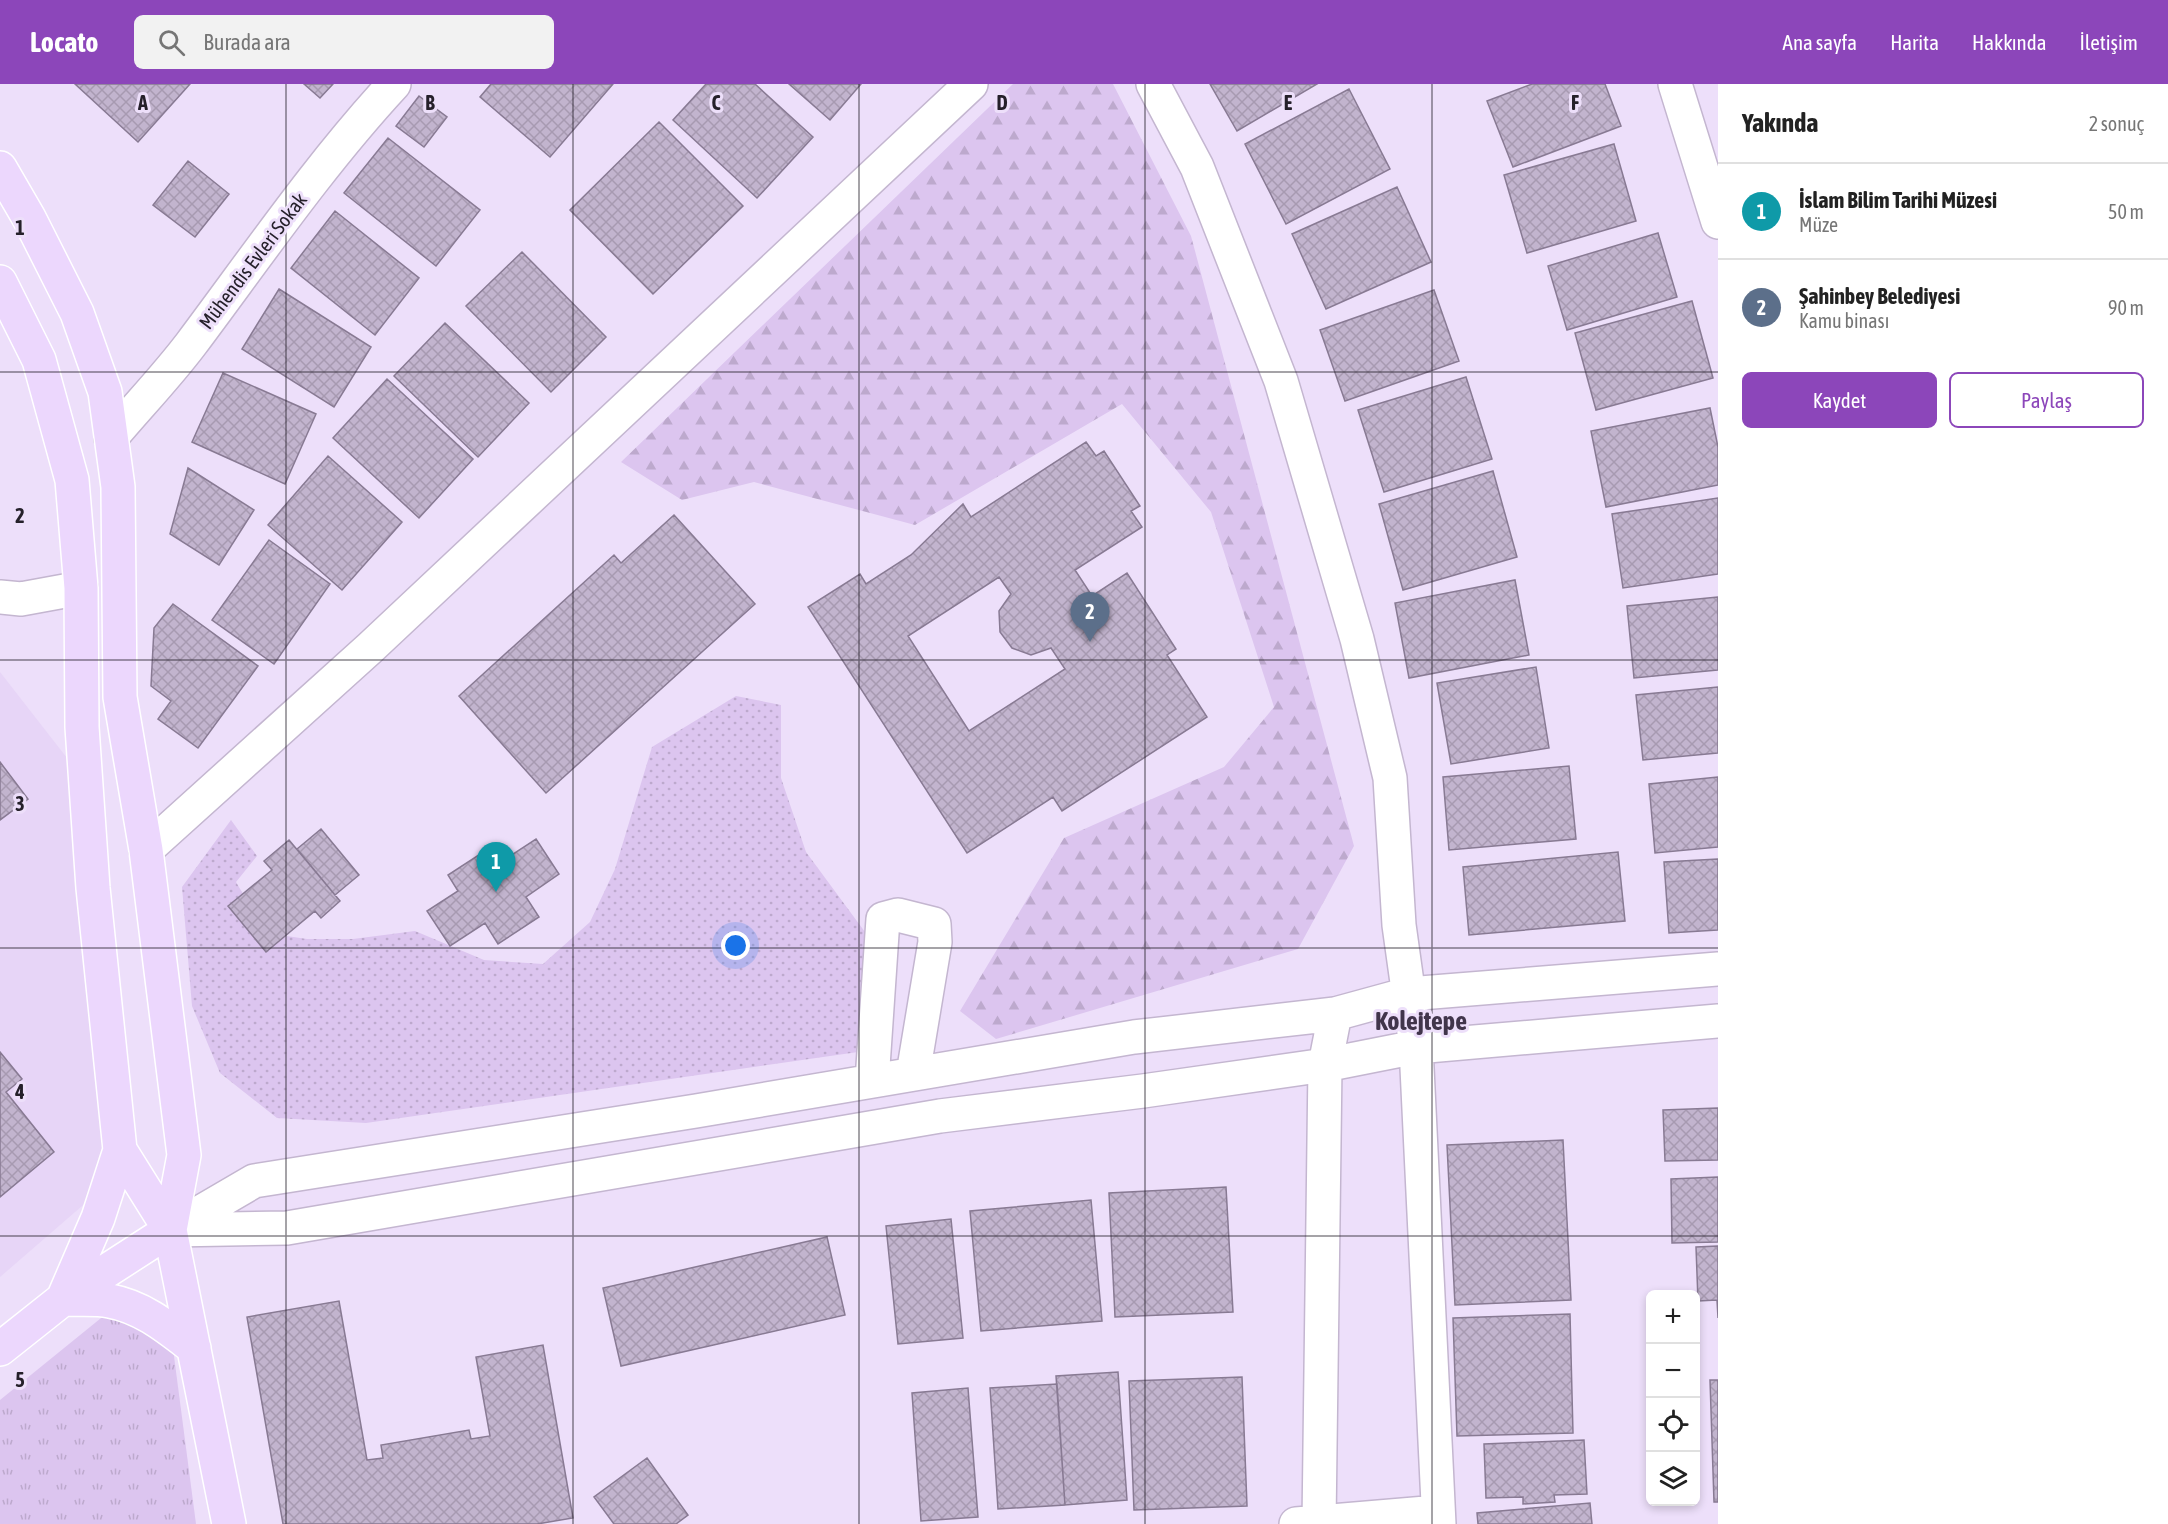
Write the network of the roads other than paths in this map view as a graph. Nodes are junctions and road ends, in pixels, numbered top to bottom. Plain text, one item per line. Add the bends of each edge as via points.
1 (394, 84) edge
2 (971, 84) edge
3 (1153, 84) edge
4 (1675, 84) edge
5 (0, 168) edge
6 (1718, 222) edge
7 (0, 282) edge
8 (111, 438) junction
9 (81, 588) junction
10 (0, 597) edge
11 (147, 850) junction
12 (1718, 969) edge
13 (1408, 994) junction
14 (1335, 1014) junction
15 (1718, 1021) edge
16 (1416, 1047) junction
17 (1325, 1065) junction
18 (913, 1074) junction
19 (872, 1081) junction
20 (120, 1150) junction
21 (170, 1230) junction
22 (63, 1299) junction
23 (194, 1348) junction
24 (0, 1349) edge
25 (1438, 1518) edge
26 (1311, 1523) edge
27 (229, 1524) edge

1 - 8 street, Mühendis Evleri Sokak via 366,114 189,346
2 - 11 street via 370,648
3 - 13 street via 1197,167 1281,381 1357,639 1390,778 1399,925
4 - 6 street
5 - 8 main road via 77,313 105,392
7 - 9 main road via 39,360 72,480
8 - 11 main road via 118,487 120,697
9 - 10 street via 21,599
9 - 20 main road via 82,727 91,865
11 - 21 main road via 184,1155
12 - 13 street
13 - 14 street
13 - 16 street
14 - 17 street
14 - 18 street via 1134,1036
15 - 16 street
16 - 17 street
16 - 25 street
17 - 21 street via 940,1116 287,1228
17 - 26 street
18 - 19 street
18 - 19 street via 935,942 934,924 898,915 884,919 882,927
19 - 21 street via 254,1181
20 - 21 main road
20 - 22 main road via 98,1218
21 - 22 main road
21 - 23 main road
22 - 23 main road via 110,1301 137,1310 159,1320
22 - 24 main road
23 - 27 main road
25 - 26 street

